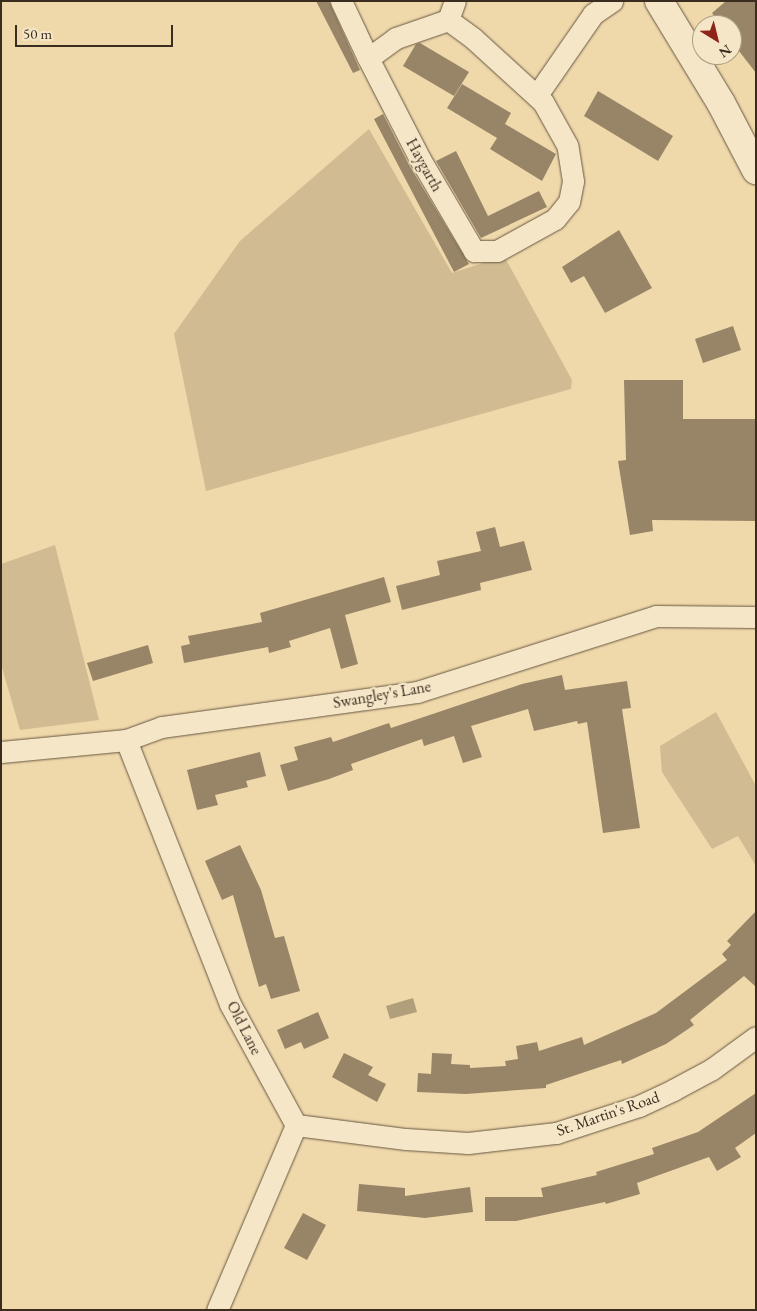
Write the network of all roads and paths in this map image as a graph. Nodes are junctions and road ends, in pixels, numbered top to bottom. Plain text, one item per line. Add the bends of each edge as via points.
1 (342, 1) edge
2 (612, 1) edge
3 (659, 1) edge
4 (451, 11) edge
5 (368, 58) junction
6 (537, 95) junction
7 (756, 170) edge
8 (756, 617) edge
9 (126, 740) junction
10 (1, 752) edge
11 (756, 1037) edge
12 (296, 1125) junction
13 (217, 1310) edge

1 - 5 street
2 - 6 street via 593,14
3 - 7 main road via 721,103
4 - 5 street, Haygarth via 396,38
4 - 6 street, Haygarth via 473,38
5 - 6 street, Haygarth via 420,160 474,251 498,251 555,219 569,202 573,181 567,145
8 - 9 street, Swangley's Lane via 656,616 417,692 162,727
9 - 10 street, Swangley's Lane
9 - 12 street, Old Lane via 230,1004
11 - 12 street, St. Martin's Road via 712,1069 673,1090 639,1106 556,1133 468,1143
12 - 13 street

